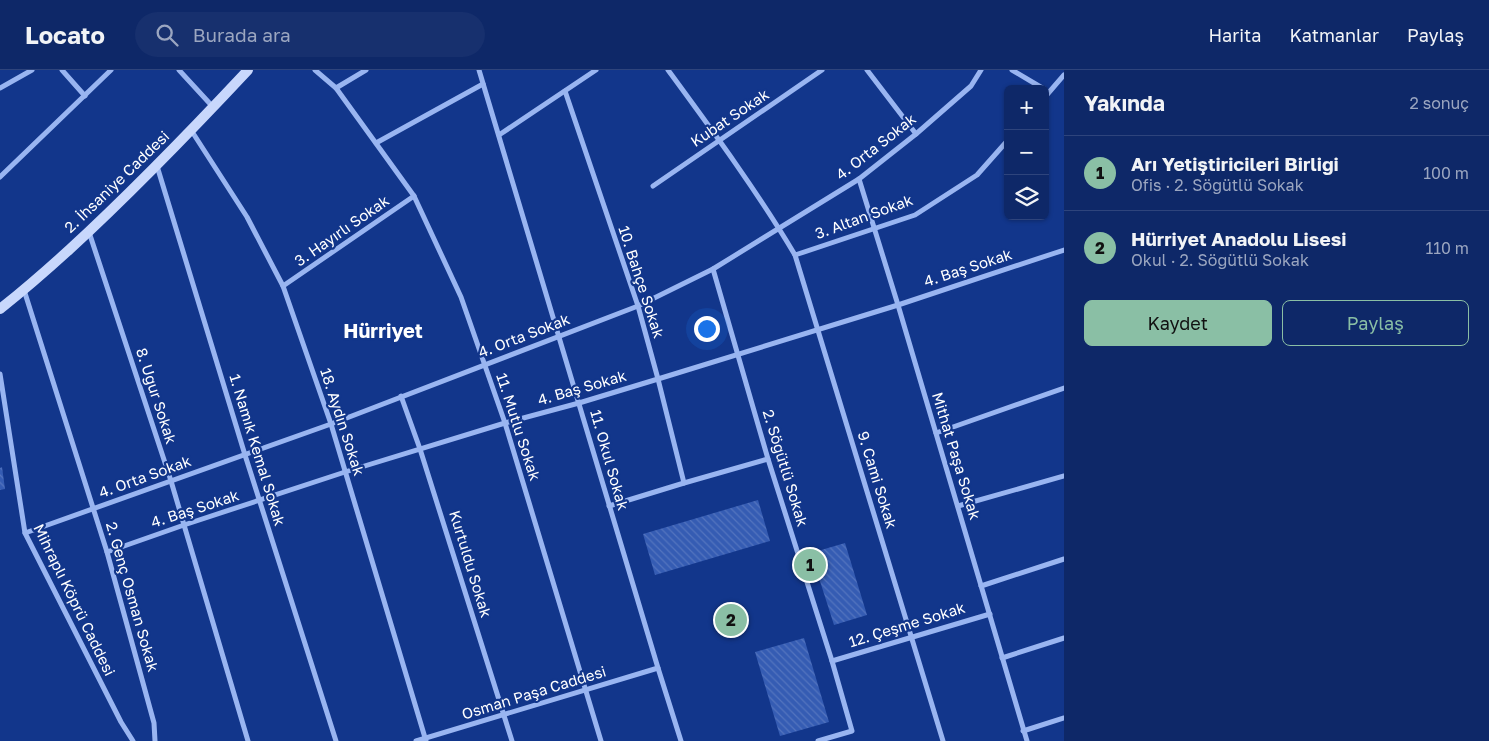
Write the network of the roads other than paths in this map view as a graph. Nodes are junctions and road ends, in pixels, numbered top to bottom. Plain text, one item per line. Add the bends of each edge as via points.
1 (32, 70) edge
2 (62, 70) edge
3 (111, 70) edge
4 (179, 70) edge
5 (248, 70) edge
6 (315, 70) edge
7 (366, 70) edge
8 (479, 70) edge
9 (596, 70) edge
10 (668, 70) edge
11 (822, 70) edge
12 (867, 70) edge
13 (981, 70) edge
14 (1012, 70) edge
15 (1064, 75) edge
16 (483, 84) junction
17 (1035, 85) edge
18 (0, 88) edge
19 (336, 88) junction
20 (1049, 89) edge
21 (565, 91) junction
22 (84, 96) junction
23 (213, 107) junction
24 (191, 130) junction
25 (916, 134) junction
26 (498, 135) junction
27 (719, 140) junction
28 (376, 143) junction
29 (1004, 145) edge
30 (157, 166) junction
31 (0, 177) edge
32 (859, 179) junction
33 (653, 186) dead end
34 (414, 196) junction
35 (874, 228) junction
36 (779, 229) junction
37 (89, 232) junction
38 (1064, 243) edge
39 (1061, 251) edge
40 (795, 255) junction
41 (713, 269) junction
42 (283, 286) junction
43 (24, 290) junction
44 (898, 305) junction
45 (638, 306) junction
46 (0, 309) edge
47 (818, 329) junction
48 (559, 336) junction
49 (738, 354) junction
50 (484, 364) junction
51 (0, 374) edge
52 (658, 379) junction
53 (1064, 388) edge
54 (401, 396) junction
55 (579, 403) junction
56 (505, 423) junction
57 (331, 424) junction
58 (936, 433) junction
59 (420, 449) junction
60 (245, 455) junction
61 (768, 459) junction
62 (345, 472) junction
63 (1064, 476) edge
64 (171, 481) junction
65 (684, 483) junction
66 (260, 501) junction
67 (609, 506) junction
68 (958, 506) junction
69 (94, 508) junction
70 (184, 525) junction
71 (24, 533) junction
72 (107, 552) junction
73 (1064, 559) edge
74 (981, 586) junction
75 (990, 614) junction
76 (911, 637) junction
77 (1064, 638) edge
78 (1002, 658) junction
79 (832, 661) junction
80 (658, 668) junction
81 (585, 690) junction
82 (504, 715) junction
83 (1064, 718) edge
84 (1023, 731) junction
85 (425, 740) edge
86 (133, 741) edge
87 (155, 741) edge
88 (248, 741) edge
89 (336, 741) edge
90 (416, 741) edge
91 (512, 741) edge
92 (601, 741) edge
93 (681, 741) edge
94 (818, 741) edge
95 (943, 741) edge
96 (1026, 741) edge

1 - 18 street
2 - 22 street
3 - 22 street
4 - 23 street
5 - 23 street, 2. İhsaniye Caddesi
6 - 19 street, 11. Mutlu Sokak
7 - 19 street
8 - 16 street, 11. Okul Sokak
9 - 21 street
10 - 27 street, 9. Cami Sokak
11 - 27 street, Kubat Sokak
12 - 25 street
13 - 25 street, 4. Orta Sokak via 971,86
14 - 17 street
15 - 20 street
16 - 26 street, 11. Okul Sokak
16 - 28 street
19 - 28 street, 11. Mutlu Sokak
21 - 26 street
21 - 45 street, 10. Bahçe Sokak
22 - 31 street
23 - 24 street, 2. İhsaniye Caddesi
24 - 30 street, 2. İhsaniye Caddesi
24 - 42 street, 18. Aydın Sokak via 247,217
25 - 32 street, 4. Orta Sokak
26 - 48 street, 11. Okul Sokak
27 - 33 street, Kubat Sokak
27 - 36 street, 9. Cami Sokak
28 - 34 street, 11. Mutlu Sokak
29 - 35 street, 3. Altan Sokak via 977,175 915,215
30 - 37 street, 2. İhsaniye Caddesi
30 - 60 street, 1. Namık Kemal Sokak
32 - 35 street, Mithat Paşa Sokak
32 - 36 street, 4. Orta Sokak
34 - 42 street, 3. Hayırlı Sokak
34 - 50 street, 11. Mutlu Sokak via 461,297
35 - 40 street, 3. Altan Sokak
35 - 44 street, Mithat Paşa Sokak
36 - 40 street, 9. Cami Sokak
36 - 41 street, 4. Orta Sokak
37 - 43 street, 2. İhsaniye Caddesi
37 - 64 street, 8. Uğur Sokak
38 - 39 street
39 - 44 street, 4. Baş Sokak
40 - 47 street, 9. Cami Sokak
41 - 45 street, 4. Orta Sokak
41 - 49 street, 2. Söğütlü Sokak
42 - 57 street, 18. Aydın Sokak
43 - 46 street, 2. İhsaniye Caddesi
43 - 69 street, 2. Genç Osman Sokak
44 - 47 street, 4. Baş Sokak
44 - 58 street, Mithat Paşa Sokak
45 - 48 street, 4. Orta Sokak
45 - 52 street, 10. Bahçe Sokak
47 - 49 street, 4. Baş Sokak
47 - 76 street, 9. Cami Sokak
48 - 50 street, 4. Orta Sokak
48 - 55 street, 11. Okul Sokak
49 - 52 street, 4. Baş Sokak
49 - 61 street, 2. Söğütlü Sokak
50 - 54 street, 4. Orta Sokak
50 - 56 street, 11. Mutlu Sokak
51 - 71 street, Mihraplı Köprü Caddesi
52 - 55 street, 4. Baş Sokak
52 - 65 street, 10. Bahçe Sokak
53 - 58 street
54 - 57 street, 4. Orta Sokak
54 - 59 street, Kurtuldu Sokak
55 - 56 street, 4. Baş Sokak
55 - 67 street, 11. Okul Sokak
56 - 59 street, 4. Baş Sokak
56 - 81 street, 11. Mutlu Sokak
57 - 60 street, 4. Orta Sokak
57 - 62 street, 18. Aydın Sokak
58 - 68 street, Mithat Paşa Sokak
59 - 62 street, 4. Baş Sokak
59 - 82 street, Kurtuldu Sokak
60 - 64 street, 4. Orta Sokak
60 - 66 street, 1. Namık Kemal Sokak
61 - 65 street
61 - 79 street, 2. Söğütlü Sokak
62 - 66 street, 4. Baş Sokak
62 - 85 street, 18. Aydın Sokak
63 - 68 street
64 - 69 street, 4. Orta Sokak
64 - 70 street, 8. Uğur Sokak
65 - 67 street
66 - 70 street, 4. Baş Sokak
66 - 89 street, 1. Namık Kemal Sokak
67 - 80 street, 11. Okul Sokak
68 - 74 street, Mithat Paşa Sokak
69 - 71 street, 4. Orta Sokak
69 - 72 street, 2. Genç Osman Sokak
70 - 72 street, 4. Baş Sokak
70 - 88 street, 8. Uğur Sokak
71 - 86 street, Mihraplı Köprü Caddesi
72 - 87 street, 2. Genç Osman Sokak via 154,723
73 - 74 street
74 - 75 street, Mithat Paşa Sokak
75 - 76 street, 12. Çeşme Sokak
75 - 78 street, Mithat Paşa Sokak
76 - 79 street, 12. Çeşme Sokak
76 - 95 street, 9. Cami Sokak
77 - 78 street
78 - 84 street, Mithat Paşa Sokak
79 - 94 street, 2. Söğütlü Sokak via 852,731
80 - 81 street, Osman Paşa Caddesi
80 - 93 street, 11. Okul Sokak
81 - 82 street, Osman Paşa Caddesi
81 - 92 street, 11. Mutlu Sokak
82 - 85 street, Osman Paşa Caddesi
82 - 91 street, Kurtuldu Sokak
83 - 84 street
84 - 96 street, Mithat Paşa Sokak
85 - 90 street, Osman Paşa Caddesi

